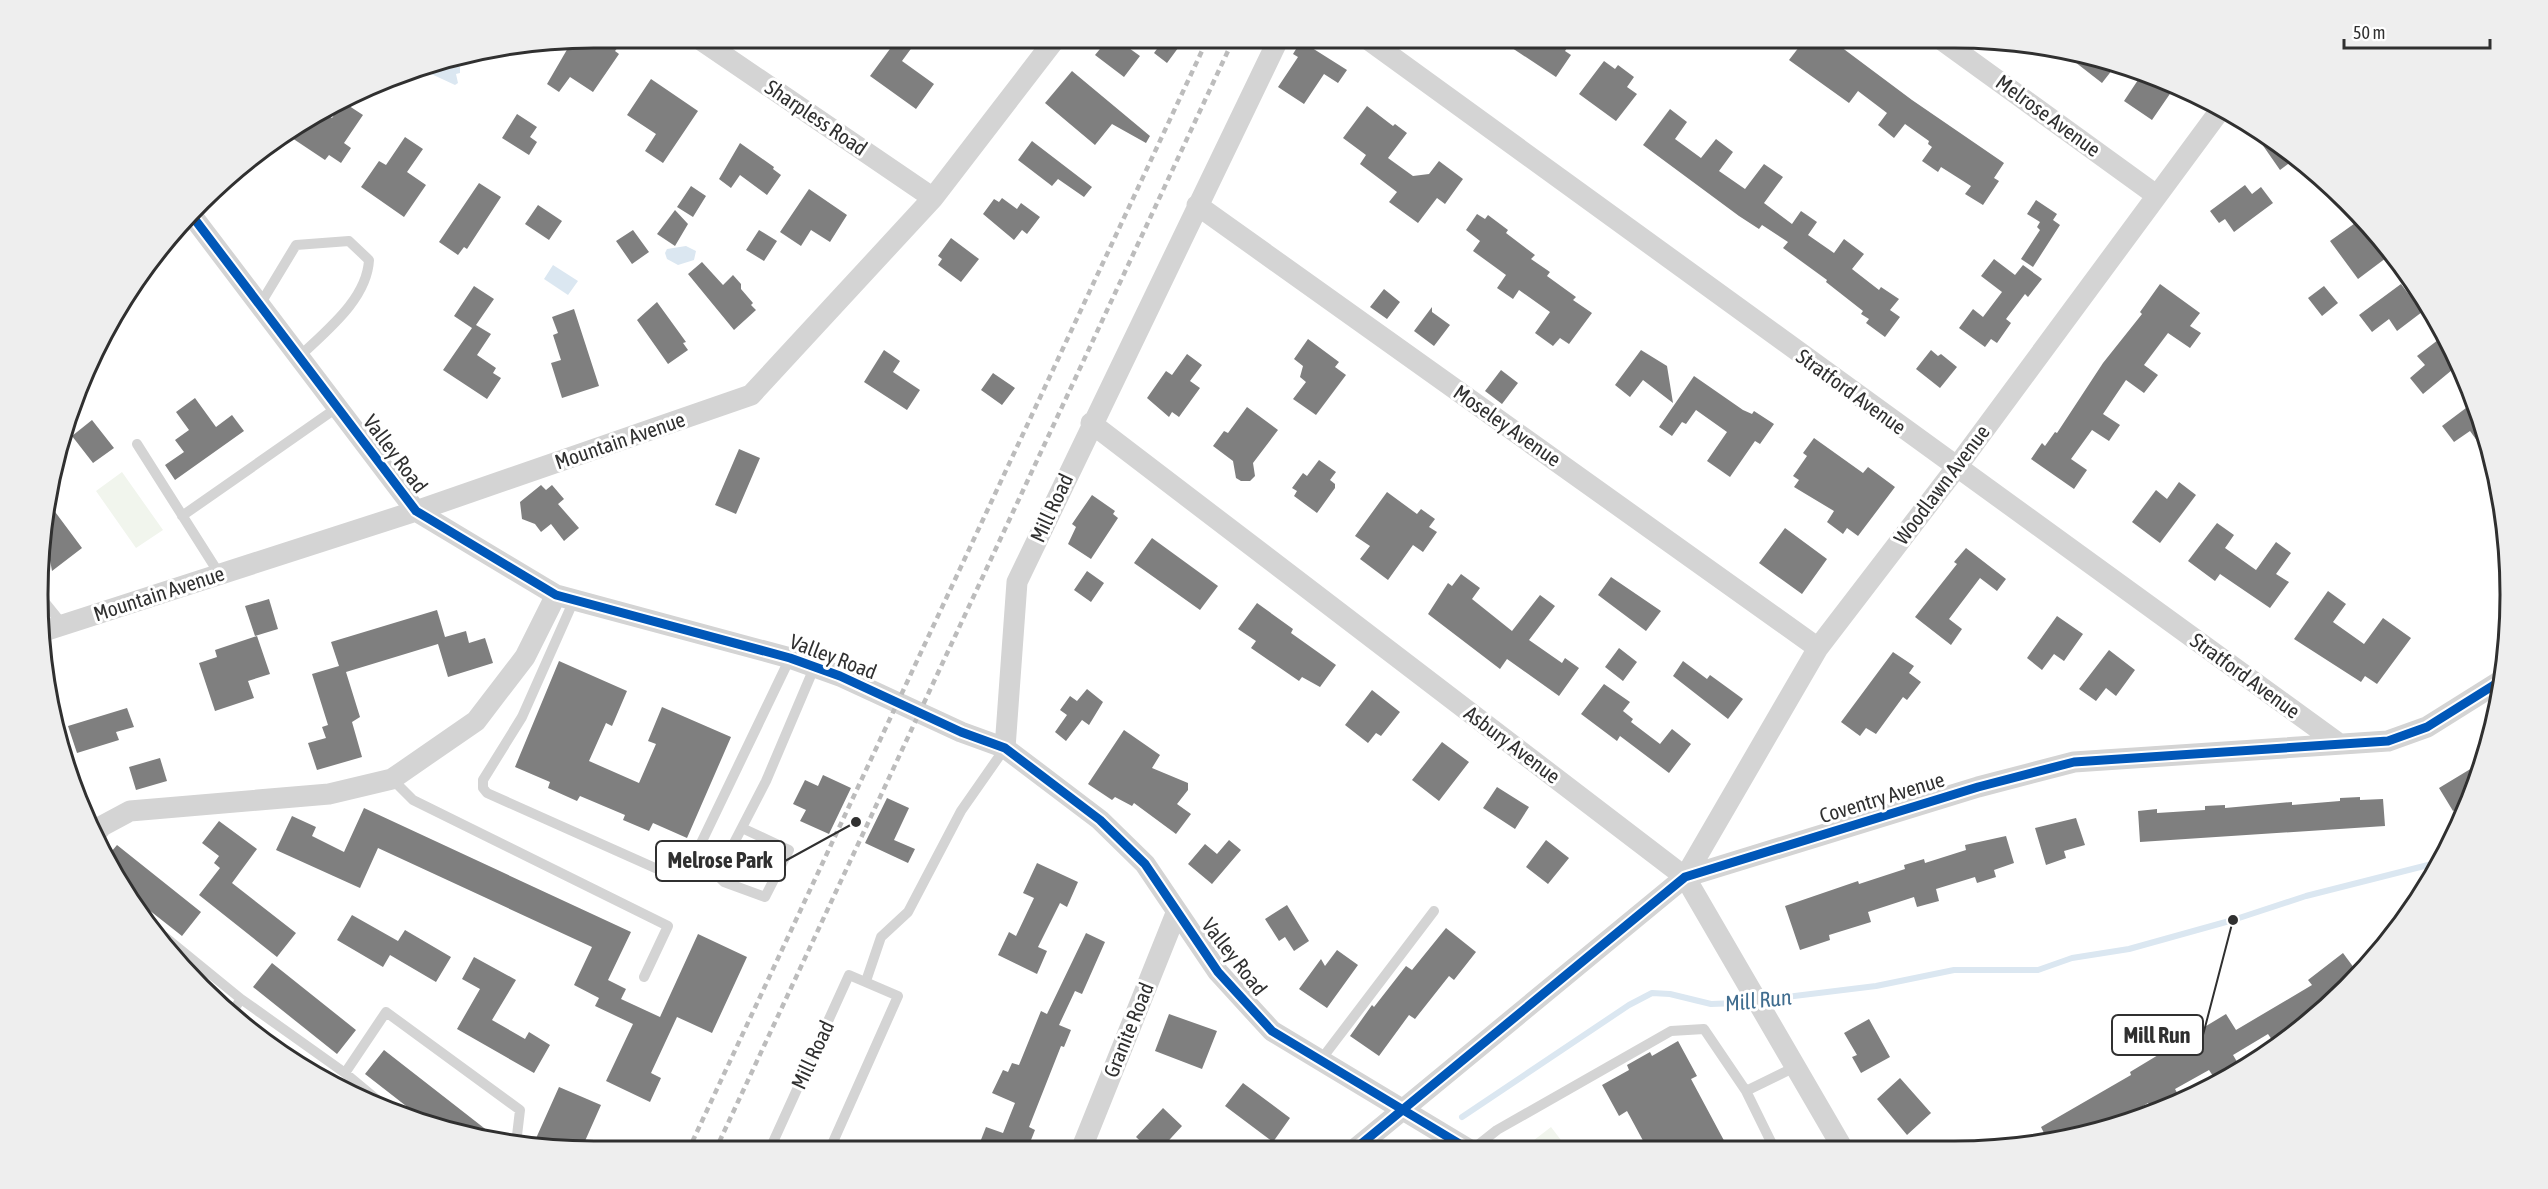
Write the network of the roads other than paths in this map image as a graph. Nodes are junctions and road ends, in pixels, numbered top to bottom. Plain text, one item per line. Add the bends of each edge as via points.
1 (713, 48) edge
2 (1048, 48) edge
3 (1274, 48) edge
4 (1380, 48) edge
5 (1953, 48) edge
6 (2216, 115) edge
7 (2157, 195) junction
8 (933, 198) junction
9 (1197, 205) junction
10 (196, 221) edge
11 (261, 303) junction
12 (300, 356) junction
13 (338, 407) junction
14 (1091, 423) junction
15 (137, 444) dead end
16 (1956, 468) junction
17 (416, 511) junction
18 (182, 516) junction
19 (219, 574) junction
20 (565, 597) junction
21 (48, 607) edge
22 (63, 625) junction
23 (49, 629) edge
24 (1818, 648) junction
25 (790, 658) junction
26 (814, 668) junction
27 (2491, 687) edge
28 (2338, 743) junction
29 (1005, 748) junction
30 (392, 779) junction
31 (100, 827) edge
32 (742, 828) junction
33 (1685, 877) junction
34 (1177, 910) junction
35 (1434, 911) dead end
36 (180, 950) edge
37 (644, 977) dead end
38 (866, 981) junction
39 (241, 999) junction
40 (236, 1007) edge
41 (1320, 1061) junction
42 (1795, 1067) junction
43 (345, 1073) junction
44 (366, 1091) edge
45 (1746, 1091) junction
46 (1403, 1111) junction
47 (517, 1135) edge
48 (774, 1141) edge
49 (833, 1141) edge
50 (1085, 1141) edge
51 (1365, 1141) edge
52 (1454, 1141) edge
53 (1483, 1141) edge
54 (1771, 1141) edge
55 (1838, 1141) edge

1 - 8 street, Sharpless Road
2 - 8 street, Mountain Avenue
3 - 9 street, Mill Road
4 - 16 street, Stratford Avenue
5 - 7 street, Melrose Avenue
6 - 7 street, Woodlawn Avenue
7 - 16 street, Woodlawn Avenue
8 - 17 street, Mountain Avenue via 752,395
9 - 14 street, Mill Road
9 - 24 street, Moseley Avenue
10 - 11 street, Valley Road
11 - 12 street, Valley Road
11 - 12 lane via 296,245 349,241 369,260 368,275 342,316
12 - 13 street, Valley Road
13 - 17 street, Valley Road
13 - 18 lane
14 - 29 street, Mill Road via 1017,582
14 - 33 street, Asbury Avenue
15 - 18 lane
16 - 24 street, Woodlawn Avenue
16 - 28 street, Stratford Avenue
17 - 19 street, Mountain Avenue
17 - 20 street, Valley Road
18 - 19 lane
19 - 22 street, Mountain Avenue
20 - 25 street, Valley Road
20 - 25 lane via 522,717 483,780 483,788 674,876 691,864
20 - 30 street via 476,721
21 - 22 lane
22 - 23 street, Mountain Avenue
24 - 33 street, Woodlawn Avenue
25 - 26 street, Valley Road
26 - 29 street, Valley Road
26 - 32 lane
27 - 28 street, Coventry Avenue via 2427,727 2388,741
28 - 33 street, Coventry Avenue via 2074,762 1977,787
29 - 34 street, Valley Road via 1101,820 1145,864
29 - 38 lane via 961,811 908,912 881,937
30 - 31 street via 329,794 130,811
30 - 37 lane via 413,800 668,926
32 - 32 lane via 720,870 720,878 765,897 789,850
33 - 42 street, Asbury Avenue
33 - 46 street, Coventry Avenue
34 - 41 street, Valley Road via 1218,972 1272,1031
34 - 50 street, Granite Road
35 - 41 lane
36 - 39 lane
38 - 48 lane, Mill Road via 849,975
38 - 49 lane via 898,996
39 - 40 lane
39 - 43 lane
41 - 46 street, Valley Road
42 - 45 lane
42 - 55 street, Asbury Avenue
43 - 44 lane
43 - 47 lane via 386,1012 520,1110
45 - 53 lane via 1704,1029 1671,1031
45 - 54 lane
46 - 51 street, Coventry Avenue
46 - 52 street, Valley Road

